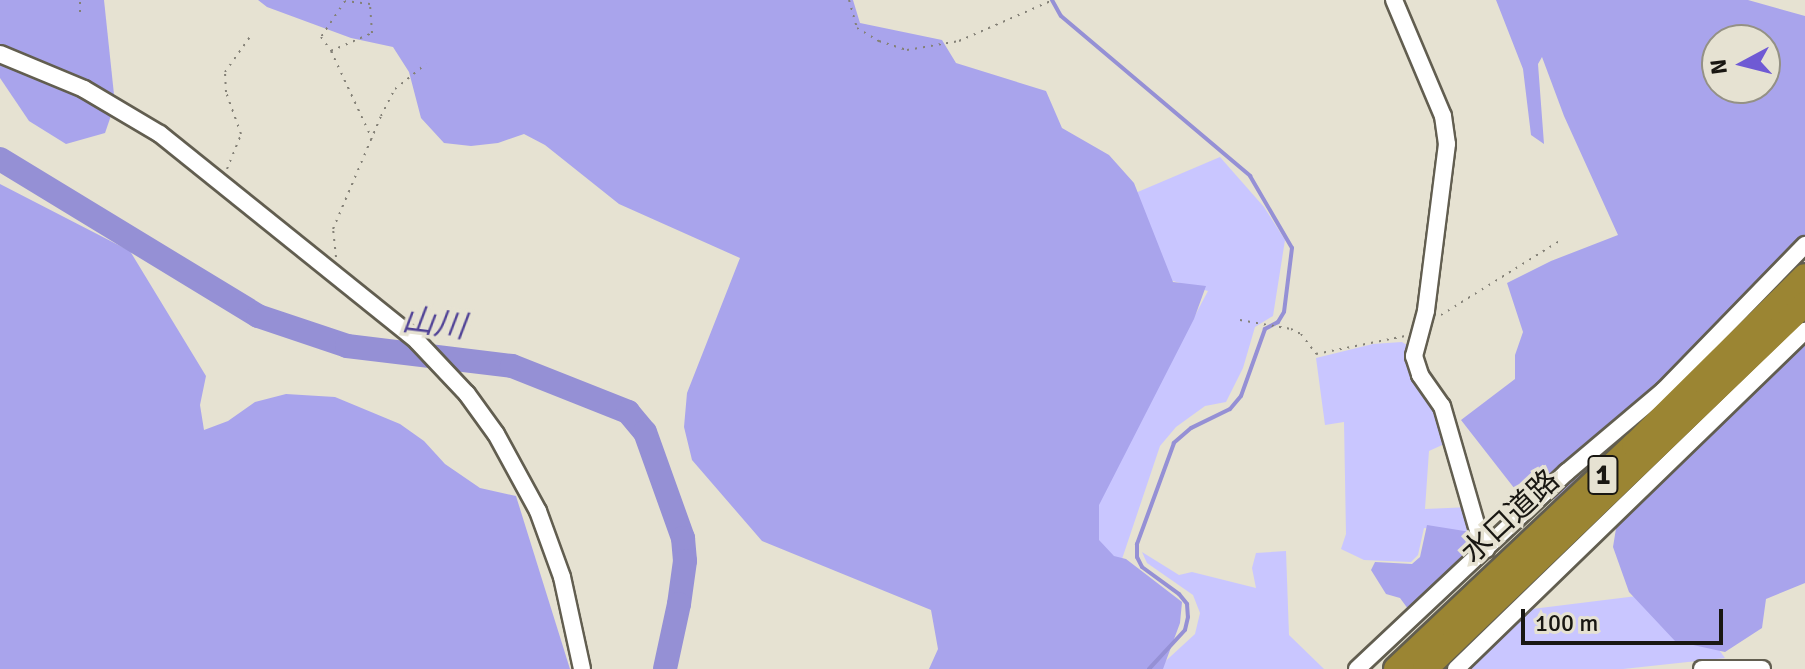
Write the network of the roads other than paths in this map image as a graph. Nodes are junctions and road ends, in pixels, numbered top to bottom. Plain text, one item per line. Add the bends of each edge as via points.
1 (1394, 0) edge
2 (0, 54) edge
3 (1805, 245) edge
4 (1805, 276) edge
5 (1805, 304) edge
6 (1805, 331) edge
7 (1491, 549) junction
8 (1726, 668) edge
9 (582, 669) edge
10 (1357, 669) edge
11 (1396, 669) edge
12 (1425, 669) edge
13 (1456, 669) edge
14 (1702, 669) edge
15 (1762, 669) edge

1 - 7 street via 1443,116 1447,144 1414,356 1420,375 1442,406 1478,531
2 - 9 street via 121,109 221,181 417,341 496,434 538,511 562,577
3 - 7 street via 1663,391 1567,472
4 - 11 highway, 水口道路 / 1
5 - 12 highway, 水口道路 / 1
6 - 13 street via 1530,587
7 - 10 street
8 - 14 street
8 - 15 street

